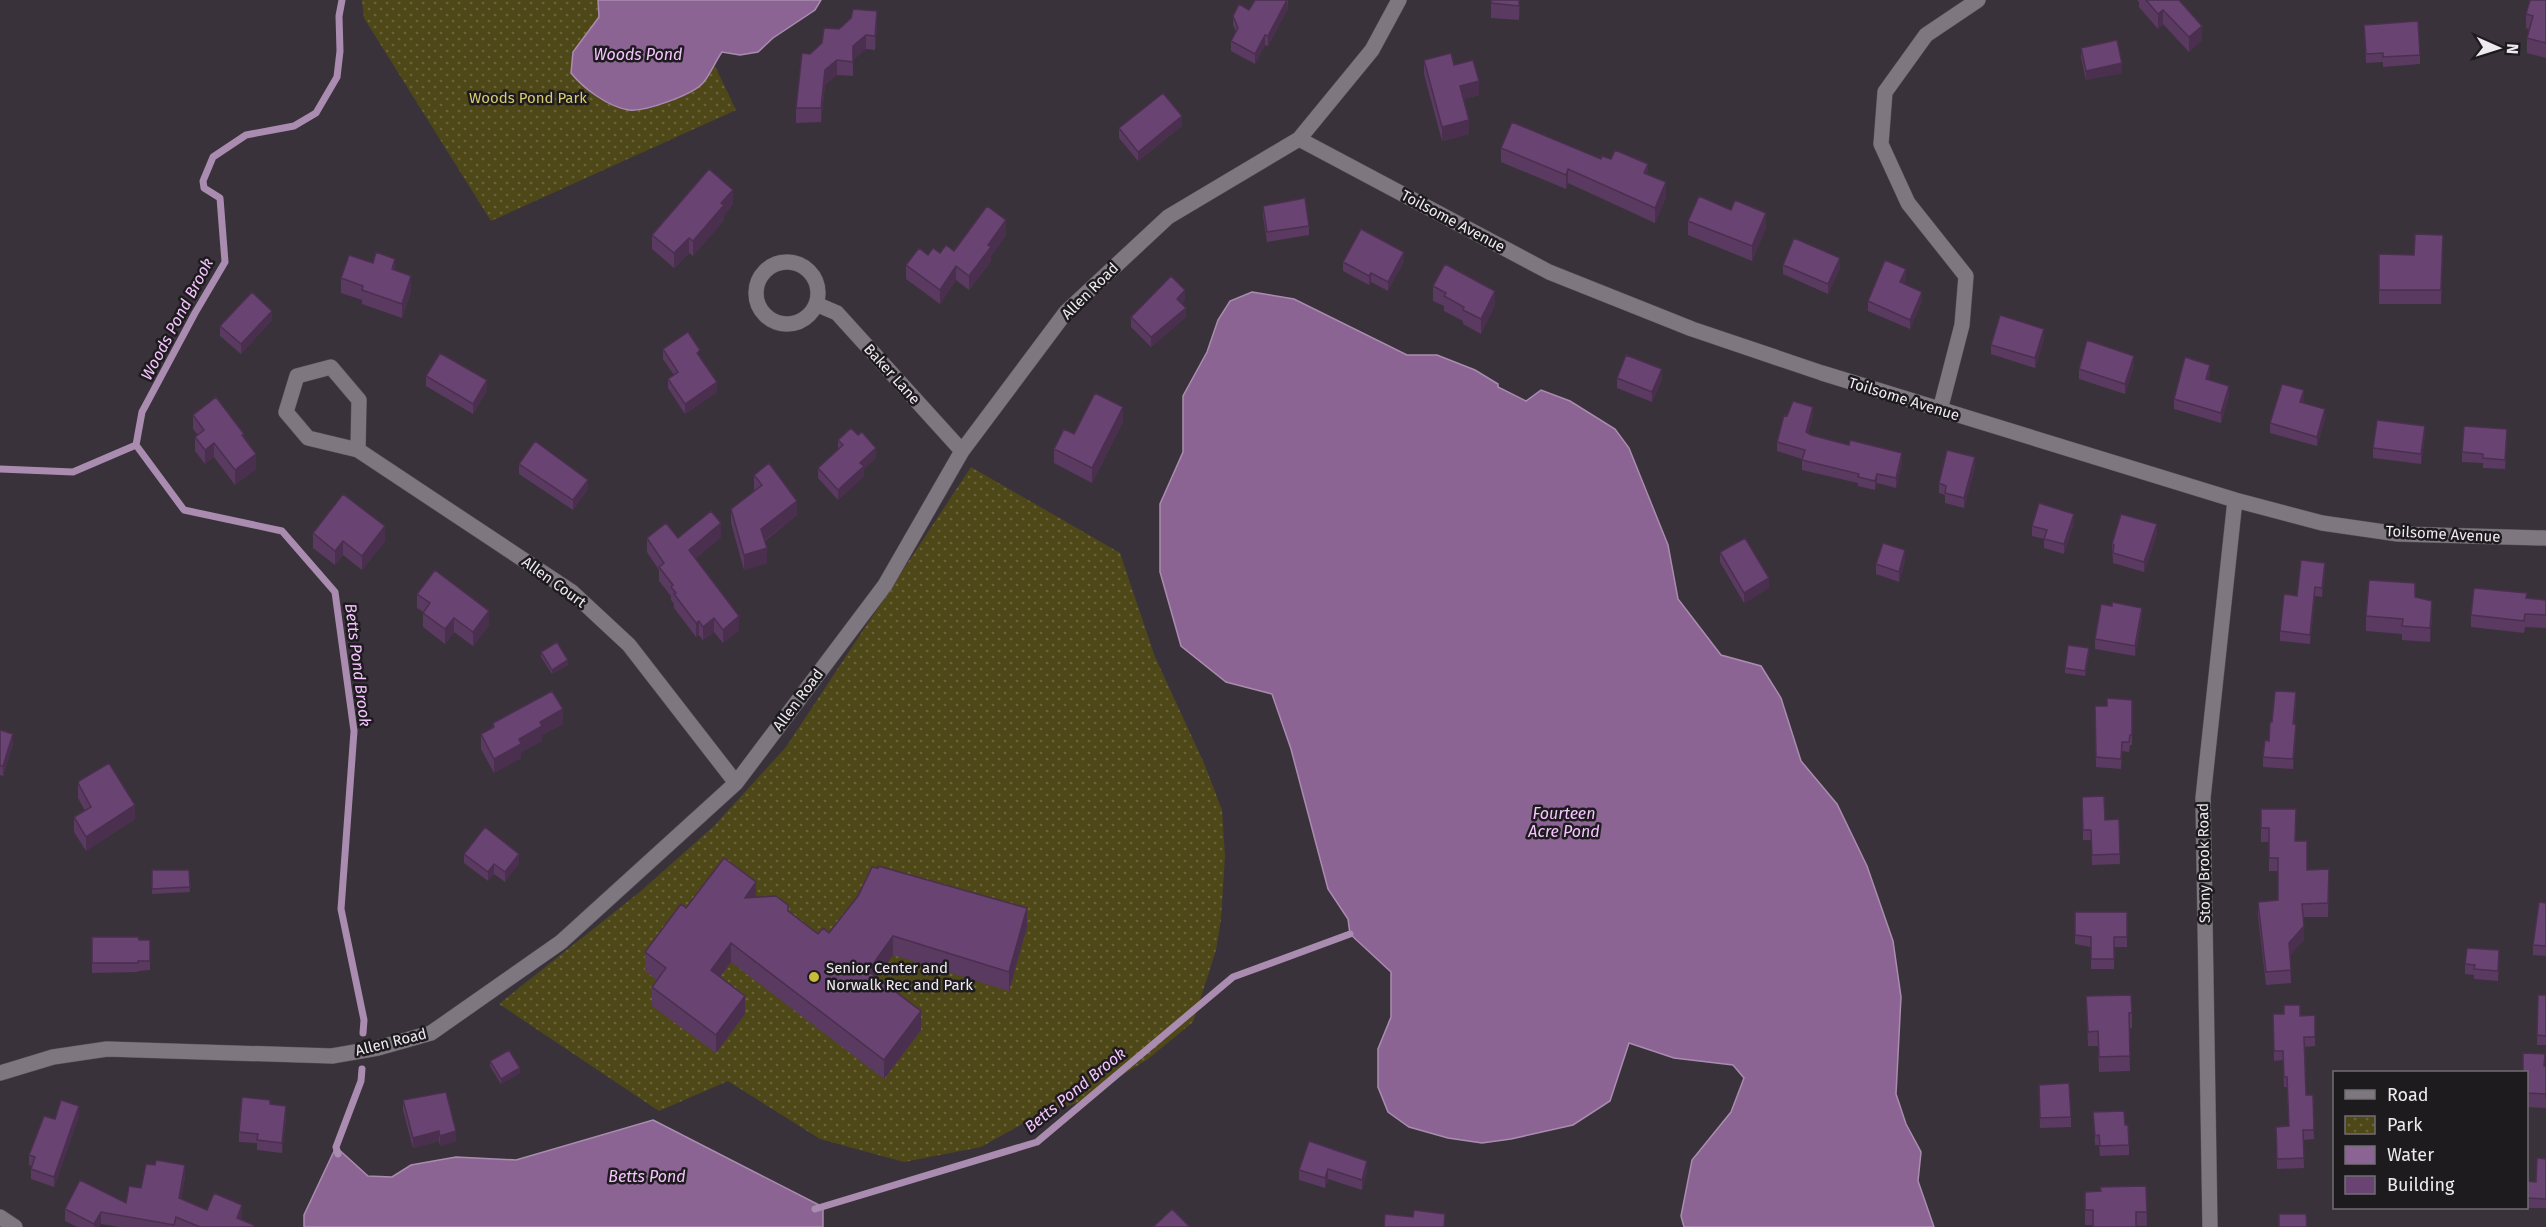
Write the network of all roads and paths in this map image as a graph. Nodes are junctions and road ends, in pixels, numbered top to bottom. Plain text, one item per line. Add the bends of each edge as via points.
1 (1399, 0) edge
2 (1978, 0) edge
3 (1299, 139) junction
4 (816, 304) junction
5 (1940, 410) junction
6 (358, 450) junction
7 (962, 451) junction
8 (2235, 500) junction
9 (2546, 538) edge
10 (736, 783) junction
11 (0, 1072) edge
12 (0, 1216) edge
13 (15, 1227) edge
14 (2210, 1227) edge

1 - 3 street, Allen Road via 1372,50
2 - 5 street via 1926,35 1885,92 1881,144 1908,203 1966,276 1962,325
3 - 5 street, Toilsome Avenue via 1549,272 1692,329
3 - 7 street, Allen Road via 1168,217 1117,264 1066,312
4 - 4 street via 815,281 798,264 775,265 759,282 759,306 776,322 800,321
4 - 7 street, Baker Lane via 837,313
5 - 8 street, Toilsome Avenue
6 - 6 street, Allen Court via 359,400 331,367 297,376 286,412 308,438
6 - 10 street, Allen Court via 572,592 629,645
7 - 10 street, Allen Road via 885,585
8 - 9 street, Toilsome Avenue via 2322,523 2398,534
8 - 14 street, Stony Brook Road via 2203,798
10 - 11 street, Allen Road via 561,942 431,1034 332,1056 107,1049 53,1057
12 - 13 street

